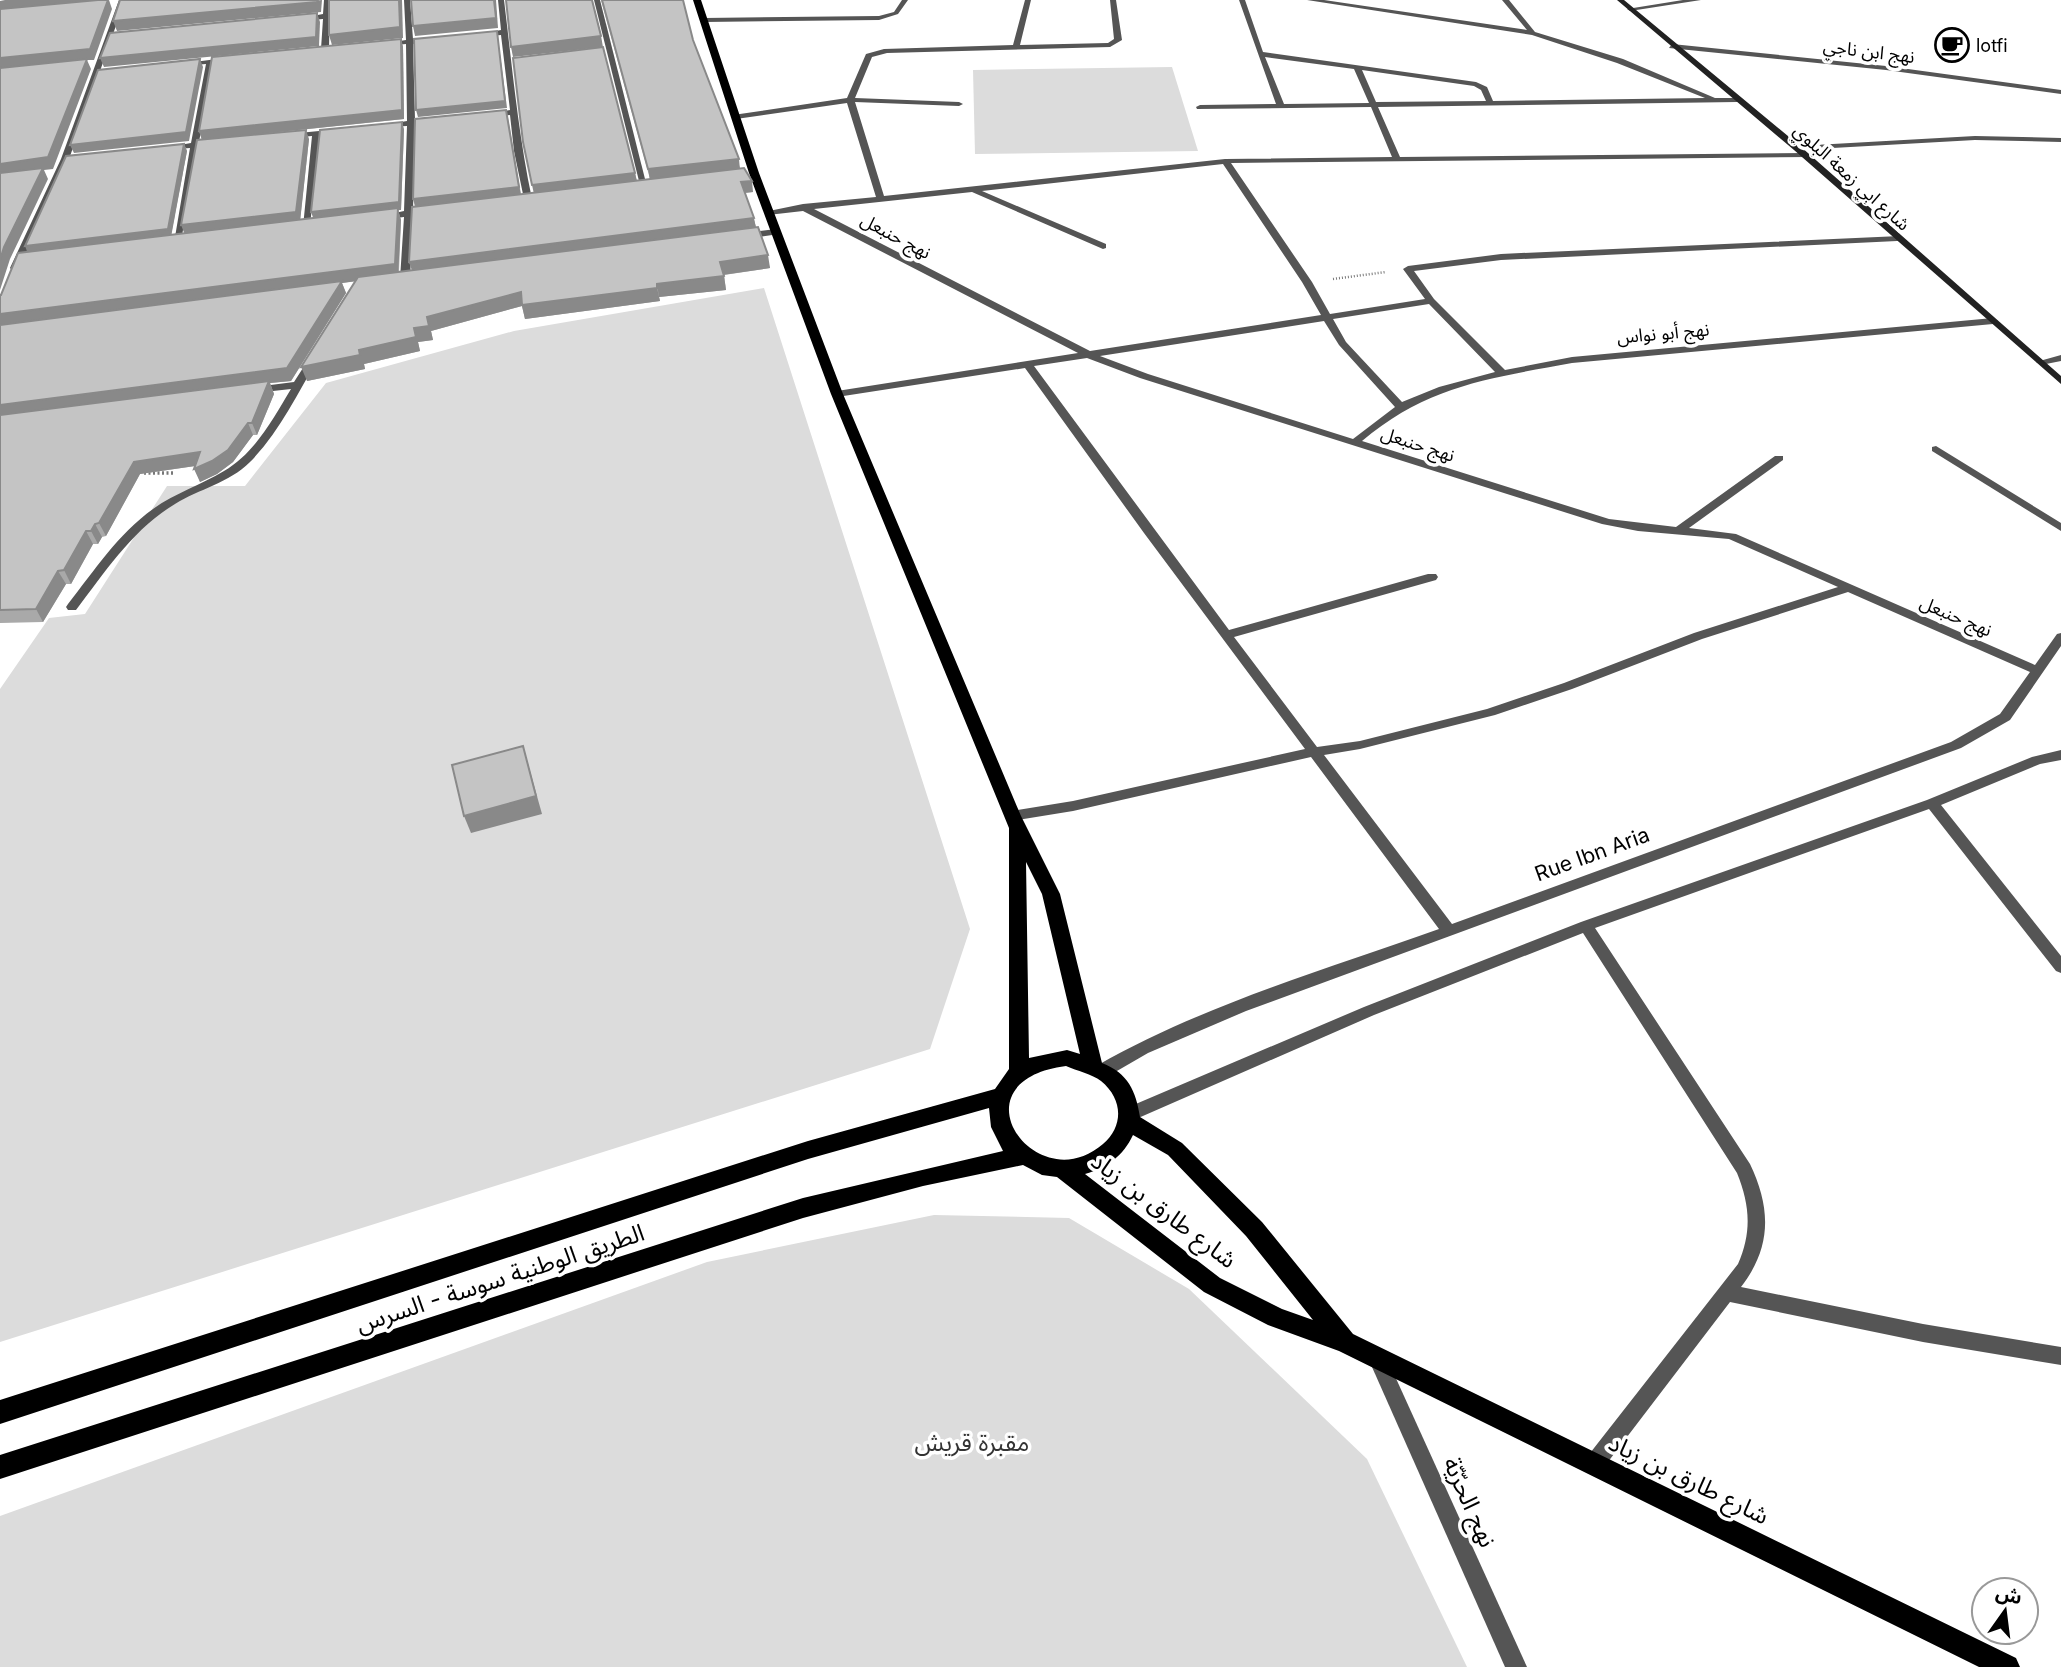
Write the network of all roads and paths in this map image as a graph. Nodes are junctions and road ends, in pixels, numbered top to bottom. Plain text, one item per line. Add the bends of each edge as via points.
1 (327, 0) edge
2 (407, 0) edge
3 (501, 0) edge
4 (597, 0) edge
5 (697, 0) edge
6 (905, 0) edge
7 (1028, 0) edge
8 (1113, 0) edge
9 (1242, 0) edge
10 (1310, 0) edge
11 (1506, 0) edge
12 (1620, 0) edge
13 (1698, 0) edge
14 (122, 2) edge
15 (134, 3) edge
16 (107, 5) edge
17 (1630, 9) junction
18 (328, 16) junction
19 (293, 19) edge
20 (704, 20) junction
21 (506, 32) junction
22 (1533, 33) junction
23 (120, 36) edge
24 (465, 36) edge
25 (107, 37) junction
26 (438, 39) edge
27 (410, 42) junction
28 (374, 45) edge
29 (1672, 46) junction
30 (1016, 47) junction
31 (337, 48) edge
32 (325, 49) junction
33 (312, 51) edge
34 (608, 51) junction
35 (595, 53) edge
36 (1259, 54) junction
37 (236, 58) edge
38 (521, 60) edge
39 (210, 61) junction
40 (509, 62) junction
41 (83, 65) edge
42 (172, 65) edge
43 (1357, 67) junction
44 (96, 69) junction
45 (107, 72) edge
46 (2061, 92) edge
47 (850, 100) junction
48 (1715, 100) junction
49 (1737, 100) junction
50 (1492, 103) junction
51 (959, 104) dead end
52 (1375, 105) junction
53 (1281, 106) junction
54 (1200, 107) dead end
55 (514, 112) junction
56 (474, 116) edge
57 (736, 117) junction
58 (448, 119) edge
59 (409, 123) junction
60 (382, 126) edge
61 (356, 129) edge
62 (316, 133) junction
63 (275, 137) edge
64 (2061, 139) edge
65 (220, 142) edge
66 (193, 145) junction
67 (1797, 148) junction
68 (155, 149) edge
69 (1806, 155) junction
70 (78, 158) edge
71 (65, 159) junction
72 (1396, 159) junction
73 (1225, 161) junction
74 (58, 173) junction
75 (47, 175) dead end
76 (658, 183) edge
77 (644, 185) junction
78 (631, 186) edge
79 (975, 190) junction
80 (541, 197) edge
81 (528, 199) junction
82 (881, 200) junction
83 (515, 201) edge
84 (803, 207) junction
85 (435, 211) edge
86 (768, 212) junction
87 (409, 214) junction
88 (370, 218) edge
89 (318, 224) edge
90 (306, 225) junction
91 (293, 227) edge
92 (776, 232) junction
93 (734, 237) edge
94 (190, 239) edge
95 (1897, 239) junction
96 (177, 241) junction
97 (164, 242) edge
98 (1103, 246) dead end
99 (31, 258) edge
100 (18, 260) junction
101 (1408, 269) junction
102 (13, 272) edge
103 (418, 278) edge
104 (405, 279) junction
105 (393, 281) edge
106 (1307, 282) junction
107 (1431, 301) junction
108 (1329, 318) junction
109 (1993, 321) junction
110 (318, 352) edge
111 (1091, 356) junction
112 (2061, 358) edge
113 (2041, 362) junction
114 (1028, 365) junction
115 (1503, 374) junction
116 (2061, 381) edge
117 (298, 384) junction
118 (243, 391) edge
119 (837, 394) junction
120 (1401, 407) junction
121 (1355, 442) junction
122 (1936, 449) dead end
123 (1779, 458) dead end
124 (177, 473) dead end
125 (136, 474) edge
126 (2061, 528) edge
127 (1676, 532) junction
128 (1432, 577) dead end
129 (1847, 588) junction
130 (72, 607) dead end
131 (1227, 635) junction
132 (2061, 637) edge
133 (2036, 670) junction
134 (1313, 752) junction
135 (2061, 755) edge
136 (1931, 803) junction
137 (1014, 821) junction
138 (1586, 926) junction
139 (1448, 930) junction
140 (2061, 967) edge
141 (1098, 1067) junction
142 (1019, 1072) junction
143 (1001, 1096) junction
144 (1130, 1118) junction
145 (1021, 1156) junction
146 (1065, 1170) junction
147 (1728, 1293) junction
148 (1345, 1342) junction
149 (2061, 1356) edge
150 (1377, 1358) junction
151 (0, 1412) edge
152 (1594, 1464) junction
153 (0, 1467) edge
154 (1516, 1667) edge
155 (2007, 1667) edge

1 - 18 street
2 - 27 street
3 - 21 street
4 - 34 street
5 - 20 main road
6 - 20 street via 896,13 879,18
7 - 30 street
8 - 30 street via 1118,40 1114,43
9 - 36 street
10 - 22 street
11 - 22 street
12 - 17 main road, شارع ابي زمعة البلوي
13 - 17 street
14 - 15 street
14 - 16 street
14 - 25 street
17 - 29 main road, شارع ابي زمعة البلوي
18 - 19 street
18 - 32 street
20 - 57 main road
21 - 24 street
21 - 40 street
22 - 48 street via 1620,61
23 - 25 street
25 - 44 street
26 - 27 street
27 - 28 street
27 - 59 street
29 - 46 street, نهج ابن ناجي
29 - 49 main road, شارع ابي زمعة البلوي
30 - 47 street via 876,52 868,58
31 - 32 street
32 - 33 street
34 - 35 street
34 - 77 street
36 - 43 street
36 - 53 street
37 - 39 street
38 - 40 street
39 - 42 street
39 - 66 street
40 - 55 street
41 - 44 street
43 - 50 street via 1476,84
43 - 52 street
44 - 45 street
44 - 71 street
47 - 51 street
47 - 57 street
47 - 82 street
48 - 49 street
48 - 50 street
49 - 67 main road, شارع ابي زمعة البلوي
50 - 52 street
52 - 53 street
52 - 72 street
53 - 54 street
55 - 56 street
55 - 81 street
57 - 86 main road via 747,174
58 - 59 street
59 - 60 street
59 - 87 street
61 - 62 street
62 - 63 street
62 - 90 street
64 - 67 street via 1975,138
65 - 66 street
66 - 68 street
66 - 96 street
67 - 69 main road, شارع ابي زمعة البلوي
69 - 72 street
69 - 95 main road, شارع ابي زمعة البلوي
70 - 71 street
71 - 74 street
72 - 73 street
73 - 79 street
73 - 106 street
74 - 75 street
74 - 100 street
76 - 77 street
77 - 78 street
79 - 82 street
79 - 98 street
80 - 81 street
81 - 83 street
82 - 84 street
84 - 86 street
84 - 111 street, نهج حنبعل
85 - 87 street
86 - 92 main road
87 - 88 street
87 - 104 street
89 - 90 street
90 - 91 street
92 - 93 street
92 - 119 main road
94 - 96 street
95 - 101 street via 1501,257
95 - 109 main road, شارع ابي زمعة البلوي
96 - 97 street
99 - 100 street
100 - 102 street
101 - 106 path
101 - 107 street
103 - 104 street
104 - 105 street
106 - 108 street
107 - 108 street
107 - 115 street
108 - 111 street
108 - 120 street via 1342,343
109 - 113 main road, شارع ابي زمعة البلوي
109 - 115 street, نهج أبو نواس via 1629,353
110 - 117 street
111 - 114 street
111 - 121 street, نهج حنبعل
112 - 113 street
113 - 116 main road, شارع ابي زمعة البلوي
114 - 119 street
114 - 131 street
115 - 120 street, نهج أبو نواس
117 - 118 street
117 - 130 street via 246,461 150,515
119 - 137 main road
120 - 121 street, نهج أبو نواس
121 - 127 street, نهج حنبعل via 1606,522
122 - 126 street
123 - 127 street
124 - 125 path
127 - 129 street, نهج حنبعل via 1732,536
128 - 131 street
129 - 133 street, نهج حنبعل
129 - 134 street via 1698,636 1490,712 1360,745
131 - 134 street
132 - 133 street, Rue Ibn Aria
133 - 139 street, Rue Ibn Aria via 2004,717 1956,745
134 - 137 street
134 - 139 street
135 - 136 street via 2037,760
136 - 138 street
136 - 140 street
137 - 141 main road via 1051,894
137 - 142 main road
138 - 144 street via 1368,1011
138 - 147 street via 1753,1189 1758,1236
139 - 141 street, Rue Ibn Aria via 1241,1007
141 - 142 main road via 1067,1058 1041,1061
141 - 144 main road via 1123,1089
142 - 143 main road
143 - 145 main road via 998,1117 1005,1138
143 - 151 main road, الطريق الوطنية سوسة - السرس via 808,1150
144 - 146 main road via 1123,1140 1108,1156
144 - 148 main road, شارع طارق بن زياد via 1175,1149 1254,1229
145 - 146 main road
145 - 153 main road, الطريق الوطنية سوسة - السرس via 803,1208
146 - 148 main road, شارع طارق بن زياد via 1212,1284 1276,1317
147 - 149 street via 1871,1324
147 - 152 street
148 - 150 main road, شارع طارق بن زياد
150 - 152 main road, شارع طارق بن زياد
150 - 154 street, نهج الحرّيّة
152 - 155 main road, شارع طارق بن زياد

